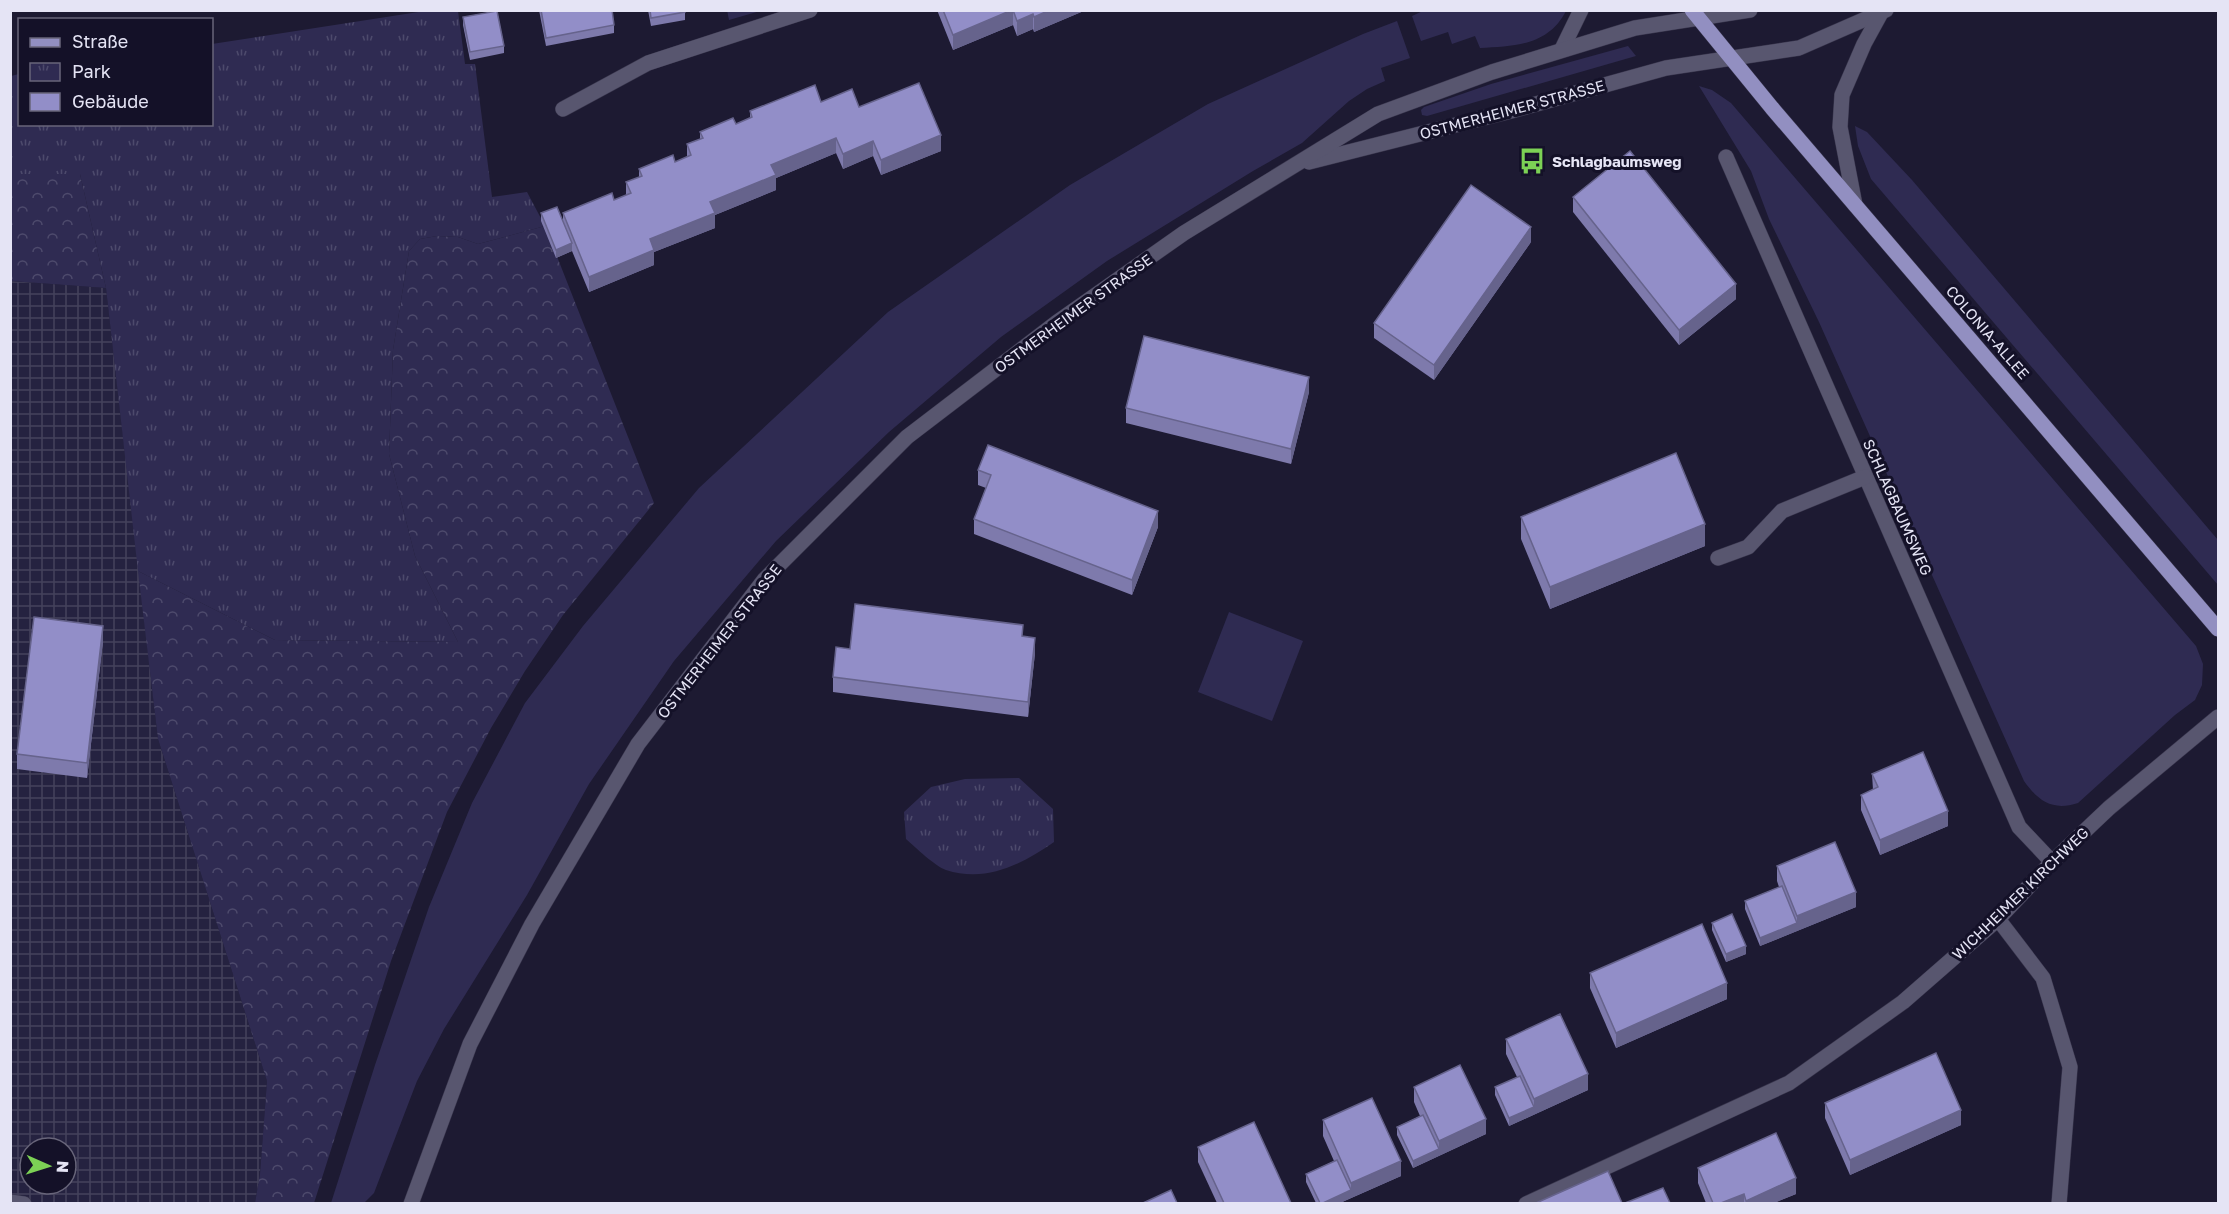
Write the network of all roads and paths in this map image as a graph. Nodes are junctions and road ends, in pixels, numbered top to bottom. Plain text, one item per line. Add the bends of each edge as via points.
1 (810, 10) edge
2 (1581, 10) edge
3 (1750, 10) edge
4 (1884, 12) edge
5 (1695, 14) edge
6 (1562, 49) junction
7 (1731, 58) junction
8 (563, 109) dead end
9 (1726, 157) dead end
10 (1295, 166) junction
11 (1855, 205) junction
12 (1865, 477) junction
13 (1718, 558) dead end
14 (2218, 629) edge
15 (2218, 717) edge
16 (2052, 862) junction
17 (1998, 919) junction
18 (10, 1202) edge
19 (24, 1203) edge
20 (411, 1203) edge
21 (1526, 1203) edge
22 (2059, 1203) edge

1 - 8 street via 648,63
2 - 6 street
3 - 5 street, OSTMERHEIMER STRASSE
4 - 7 street, OSTMERHEIMER STRASSE via 1799,48
4 - 11 street via 1864,44 1842,95 1840,127
5 - 6 street, OSTMERHEIMER STRASSE
5 - 7 main road
6 - 10 street, OSTMERHEIMER STRASSE via 1378,114
7 - 10 street, OSTMERHEIMER STRASSE via 1666,68
7 - 11 main road, COLONIA-ALLEE
9 - 12 street, SCHLAGBAUMSWEG
10 - 20 street, OSTMERHEIMER STRASSE via 1184,233 1056,323 907,436 764,580 638,744 532,924 470,1044
11 - 14 main road, COLONIA-ALLEE
12 - 13 street via 1782,511 1748,547
12 - 16 street, SCHLAGBAUMSWEG via 2019,827
15 - 16 street, WICHHEIMER KIRCHWEG via 2109,808
16 - 17 street, WICHHEIMER KIRCHWEG
17 - 21 street, WICHHEIMER KIRCHWEG via 1903,1002 1789,1083
17 - 22 street via 2043,978 2070,1067
18 - 19 street

